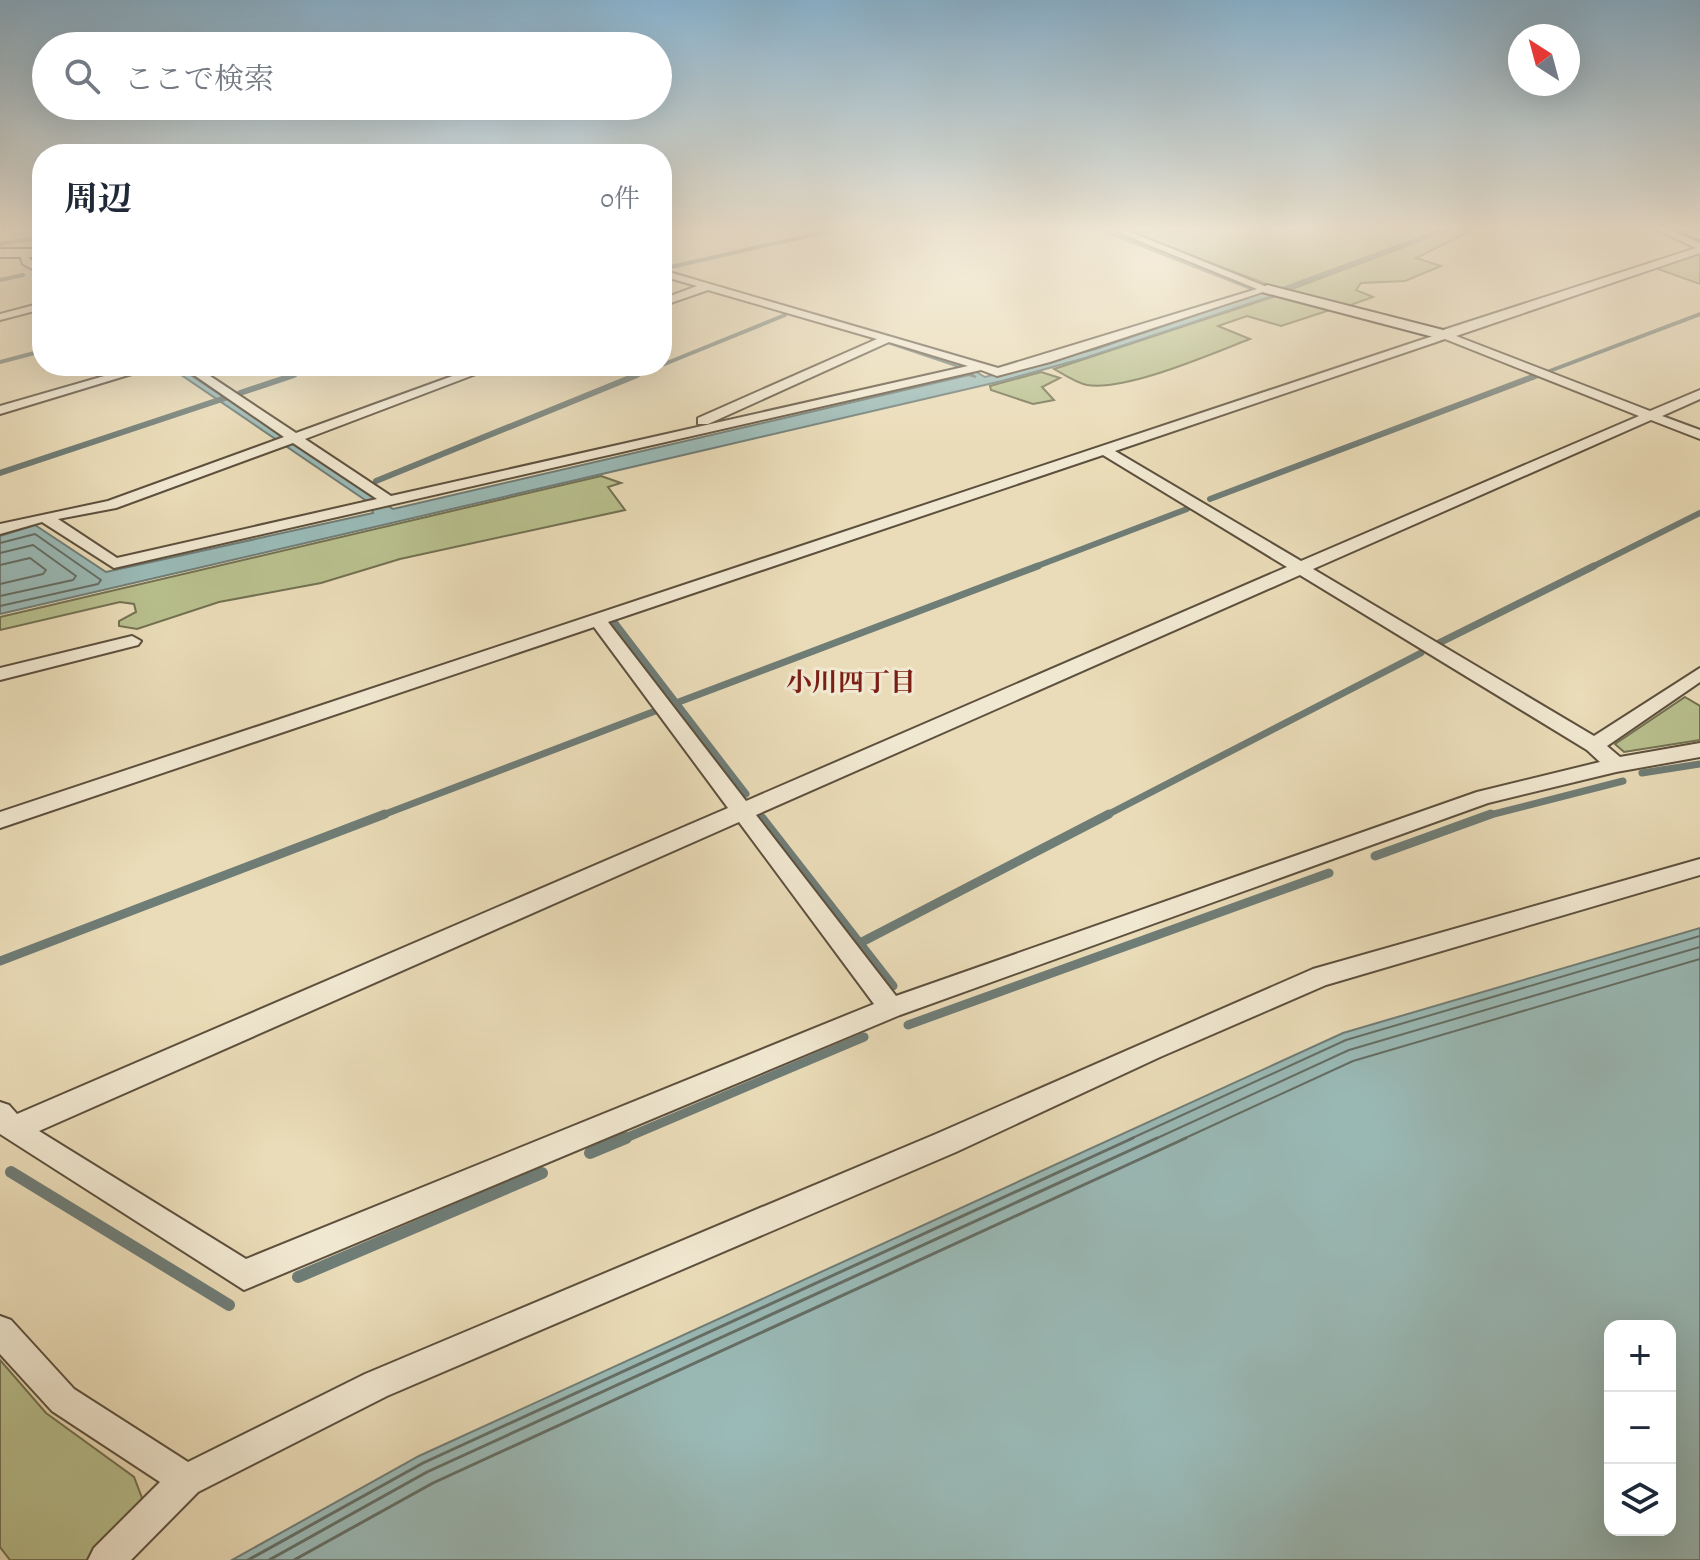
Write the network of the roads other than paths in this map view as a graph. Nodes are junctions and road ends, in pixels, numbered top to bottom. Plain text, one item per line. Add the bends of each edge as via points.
1 (753, 302) edge
2 (1225, 302) edge
3 (1318, 302) edge
4 (1538, 302) edge
5 (32, 309) edge
6 (0, 317) edge
7 (1441, 334) junction
8 (884, 340) junction
9 (974, 368) junction
10 (117, 376) edge
11 (202, 376) edge
12 (464, 376) edge
13 (1700, 394) edge
14 (0, 410) edge
15 (1651, 416) junction
16 (1700, 435) edge
17 (677, 436) junction
18 (295, 438) junction
19 (1102, 449) junction
20 (391, 502) junction
21 (44, 517) junction
22 (0, 529) edge
23 (1301, 568) junction
24 (597, 619) junction
25 (132, 641) dead end
26 (0, 674) edge
27 (1700, 674) edge
28 (1594, 745) junction
29 (1700, 750) edge
30 (1616, 765) junction
31 (742, 810) junction
32 (0, 820) edge
33 (1700, 867) edge
34 (891, 1008) junction
35 (7, 1122) edge
36 (0, 1331) edge
37 (186, 1480) junction
38 (106, 1560) edge

1 - 8 street
2 - 9 street via 997,372
3 - 7 street
4 - 7 street
5 - 6 street
7 - 15 street
7 - 19 street
8 - 9 street
8 - 17 street
9 - 17 street
10 - 14 street
11 - 18 street
12 - 18 street
13 - 15 street
15 - 16 street
15 - 23 street
17 - 20 street
18 - 20 street
18 - 21 street via 111,505
19 - 23 street
19 - 24 street
20 - 21 street via 114,563
21 - 22 street
23 - 28 street
23 - 31 street
24 - 31 street
24 - 32 street
25 - 26 street
27 - 28 street
28 - 30 street
29 - 30 street
30 - 34 street via 1484,797
31 - 34 street
31 - 35 street
33 - 37 street via 1321,976 932,1149 376,1385
34 - 35 street via 244,1275
36 - 37 street via 63,1400
37 - 38 street

